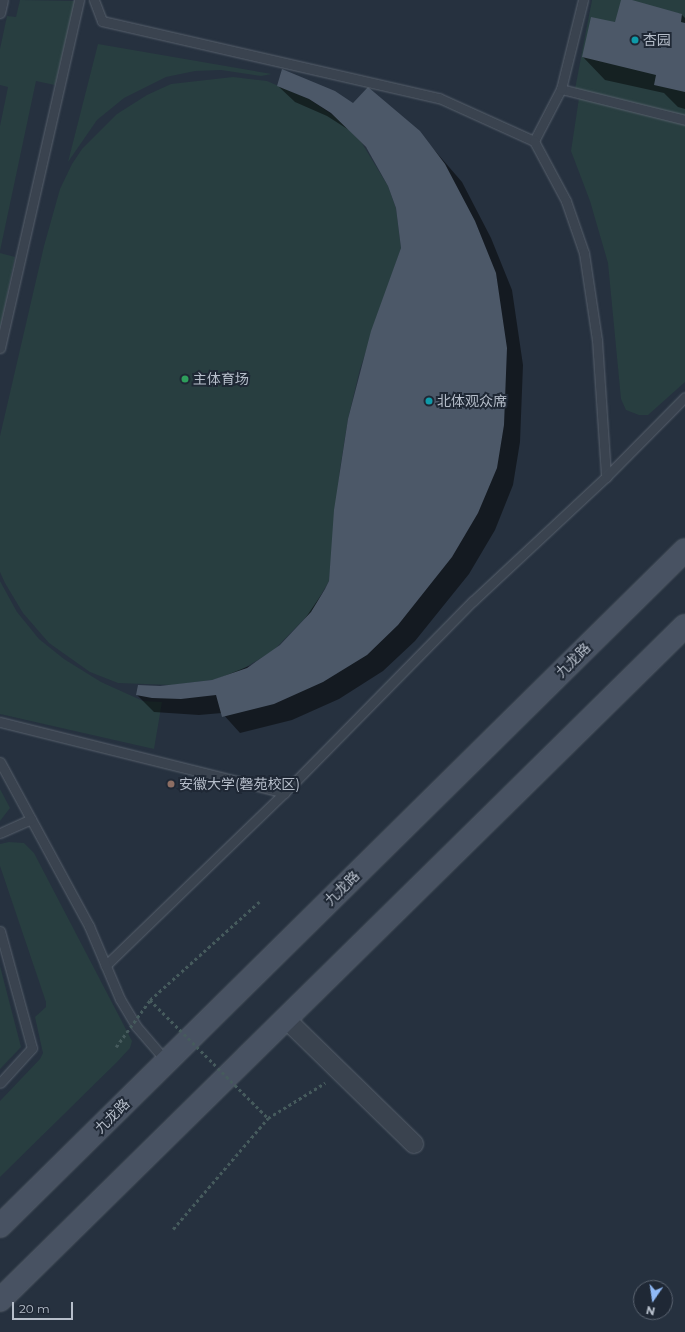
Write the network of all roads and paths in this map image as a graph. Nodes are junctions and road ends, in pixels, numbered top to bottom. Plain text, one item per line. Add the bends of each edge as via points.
1 (3, 0) edge
2 (79, 0) edge
3 (94, 0) edge
4 (583, 0) edge
5 (0, 13) edge
6 (561, 89) junction
7 (685, 120) edge
8 (534, 142) junction
9 (0, 348) edge
10 (685, 397) edge
11 (606, 477) junction
12 (685, 550) edge
13 (685, 626) edge
14 (0, 722) edge
15 (0, 762) edge
16 (284, 793) junction
17 (31, 819) junction
18 (0, 833) edge
19 (258, 902) dead end
20 (0, 931) edge
21 (106, 965) junction
22 (150, 1000) junction
23 (286, 1019) junction
24 (116, 1047) dead end
25 (167, 1062) junction
26 (328, 1081) dead end
27 (0, 1083) edge
28 (268, 1118) junction
29 (414, 1144) dead end
30 (0, 1226) edge
31 (173, 1229) dead end
32 (0, 1300) edge

1 - 5 lane
2 - 9 lane
3 - 8 lane via 102,21 439,98
4 - 6 lane
6 - 7 lane
6 - 8 lane
8 - 11 lane via 566,201 584,253 597,340
10 - 11 lane
11 - 16 lane via 473,602
12 - 25 main road, 九龙路
13 - 23 main road
14 - 16 lane
15 - 17 lane
16 - 21 lane
17 - 18 lane
17 - 21 lane via 89,926
19 - 22 path, bridge
20 - 27 lane via 32,1048
21 - 25 lane via 136,1026
22 - 24 path, bridge
22 - 28 path, bridge
23 - 29 street
23 - 32 main road
25 - 30 main road, 九龙路
26 - 28 path
28 - 31 path

